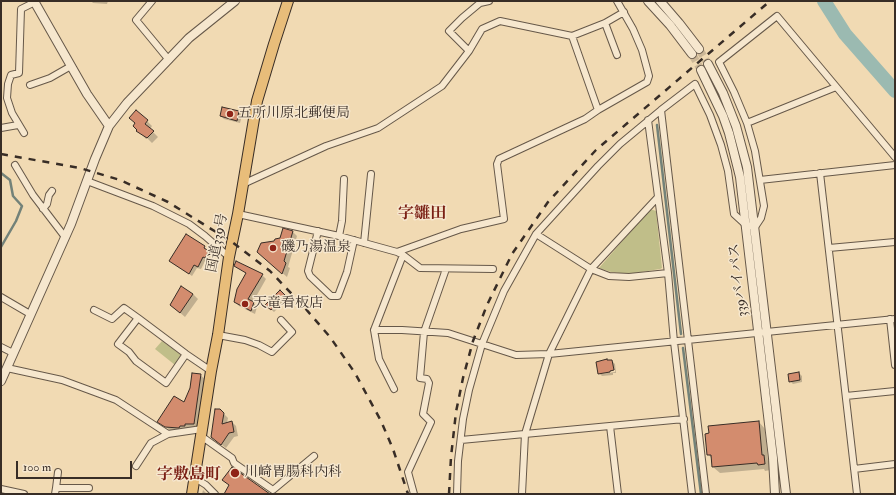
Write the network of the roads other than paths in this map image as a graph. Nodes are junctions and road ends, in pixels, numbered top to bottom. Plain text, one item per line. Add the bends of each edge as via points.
1 (152, 1) edge
2 (235, 1) edge
3 (288, 1) edge
4 (489, 1) edge
5 (617, 1) edge
6 (648, 1) edge
7 (660, 1) edge
8 (35, 2) edge
9 (624, 12) junction
10 (605, 23) junction
11 (572, 36) junction
12 (699, 49) tunnel mouth
13 (469, 51) junction
14 (692, 54) tunnel mouth
15 (617, 55) dead end
16 (169, 60) junction
17 (708, 64) tunnel mouth
18 (71, 66) junction
19 (701, 70) tunnel mouth
20 (30, 85) dead end
21 (836, 87) junction
22 (598, 110) junction
23 (661, 110) junction
24 (648, 120) junction
25 (747, 123) junction
26 (18, 125) junction
27 (109, 126) junction
28 (1, 128) edge
29 (24, 134) dead end
30 (895, 157) edge
31 (15, 165) dead end
32 (895, 165) edge
33 (820, 173) junction
34 (371, 174) dead end
35 (344, 179) dead end
36 (760, 180) junction
37 (87, 181) junction
38 (243, 184) junction
39 (52, 191) dead end
40 (658, 197) junction
41 (43, 209) junction
42 (238, 214) junction
43 (746, 225) junction
44 (755, 227) junction
45 (318, 232) junction
46 (536, 234) junction
47 (339, 236) junction
48 (65, 237) junction
49 (354, 240) junction
50 (895, 242) edge
51 (364, 243) junction
52 (829, 248) junction
53 (400, 253) junction
54 (229, 257) junction
55 (446, 269) junction
56 (493, 269) dead end
57 (591, 269) junction
58 (668, 274) junction
59 (1, 297) edge
60 (94, 310) dead end
61 (30, 314) junction
62 (138, 318) junction
63 (893, 319) edge
64 (281, 320) dead end
65 (838, 325) junction
66 (374, 330) junction
67 (424, 332) junction
68 (768, 332) junction
69 (758, 333) junction
70 (218, 335) junction
71 (688, 340) junction
72 (674, 342) junction
73 (482, 344) junction
74 (1, 347) edge
75 (13, 353) junction
76 (186, 354) junction
77 (548, 354) junction
78 (895, 365) edge
79 (7, 368) junction
80 (211, 371) junction
81 (1, 381) edge
82 (394, 389) dead end
83 (895, 391) edge
84 (846, 396) junction
85 (684, 419) junction
86 (610, 426) junction
87 (202, 433) junction
88 (168, 434) junction
89 (525, 434) junction
90 (461, 440) junction
91 (314, 456) dead end
92 (895, 464) edge
93 (136, 466) dead end
94 (854, 469) junction
95 (58, 472) dead end
96 (195, 478) junction
97 (89, 488) dead end
98 (1, 489) edge
99 (56, 491) edge
100 (24, 494) edge
101 (192, 494) edge
102 (215, 494) edge
103 (414, 494) edge
104 (457, 494) edge
105 (522, 494) edge
106 (618, 494) edge
107 (692, 494) edge
108 (706, 494) edge
109 (775, 494) edge
110 (786, 494) edge
111 (857, 494) edge

1 - 16 street via 136,20
2 - 16 street via 190,38
3 - 38 highway, 国道339号 via 257,101
4 - 13 street via 480,3 449,31
5 - 9 street
6 - 14 street
7 - 12 street
8 - 18 street
8 - 26 street via 21,9 19,73 11,75 8,84 7,98
9 - 10 street
9 - 22 street via 642,50 649,76 647,82
10 - 11 street
10 - 15 street
11 - 13 street via 500,21 482,29
11 - 22 street
13 - 38 street via 442,86 378,128 326,146
16 - 27 street via 127,103
17 - 44 street via 740,135
18 - 20 street via 50,78
18 - 27 street
19 - 43 street, 339バイパス via 715,96 729,133 740,177
21 - 25 street
21 - 25 street via 777,16 719,62
21 - 30 street
22 - 53 street via 585,119 499,159 496,164 504,219 461,229
23 - 24 street
23 - 43 street via 694,84 710,115 721,145 728,171 734,214
23 - 71 street
24 - 40 street
24 - 46 street via 598,166
25 - 36 street
26 - 28 street
26 - 29 street
27 - 37 street
31 - 41 street
32 - 33 street
33 - 36 street
33 - 52 street
34 - 51 street
35 - 47 street
36 - 44 street via 764,206
37 - 48 street
37 - 54 street via 152,206 189,224
38 - 42 highway, 国道339号
39 - 41 street
40 - 57 street
40 - 58 street
41 - 48 street
42 - 45 street
42 - 54 highway, 国道339号
43 - 44 street
43 - 69 street, 339バイパス
44 - 68 street
45 - 47 street
45 - 49 street via 308,271 331,296 338,296 348,272
46 - 57 street
46 - 73 street via 504,291
47 - 49 street
48 - 61 street
49 - 51 street
50 - 52 street
51 - 53 street
52 - 65 street
53 - 55 street via 420,268
53 - 66 street
54 - 70 highway, 国道339号
55 - 56 street
55 - 67 street
57 - 58 street via 609,276
57 - 77 street
58 - 72 street
59 - 61 street
60 - 62 street via 112,319 124,308
61 - 75 street
62 - 76 street
62 - 76 street via 118,344 136,361 166,383
63 - 65 street
63 - 78 street
64 - 70 street via 292,332 272,352 245,340
65 - 68 street
65 - 84 street
66 - 67 street
66 - 82 street via 379,359
67 - 73 street via 448,333
67 - 103 street via 420,378 427,379 429,383 423,414 431,422 408,472
68 - 69 street
68 - 110 street
69 - 71 street
69 - 109 street, 339バイパス
70 - 80 highway, 国道339号
71 - 72 street
71 - 108 street
72 - 77 street
72 - 85 street
73 - 77 street via 516,355
73 - 90 street via 467,397
74 - 75 street
75 - 79 street
76 - 80 street
77 - 89 street
79 - 81 street
79 - 88 street via 62,380 116,400
80 - 87 highway, 国道339号
83 - 84 street
84 - 94 street
85 - 86 street
85 - 107 street
86 - 89 street
86 - 106 street
87 - 88 street
87 - 91 street via 232,458 234,463 273,490
87 - 96 highway, 国道339号
88 - 93 street via 151,443
89 - 90 street
89 - 105 street
90 - 104 street
92 - 94 street
94 - 111 street
95 - 99 street
96 - 101 highway, 国道339号
96 - 102 street
97 - 99 street
98 - 100 street

